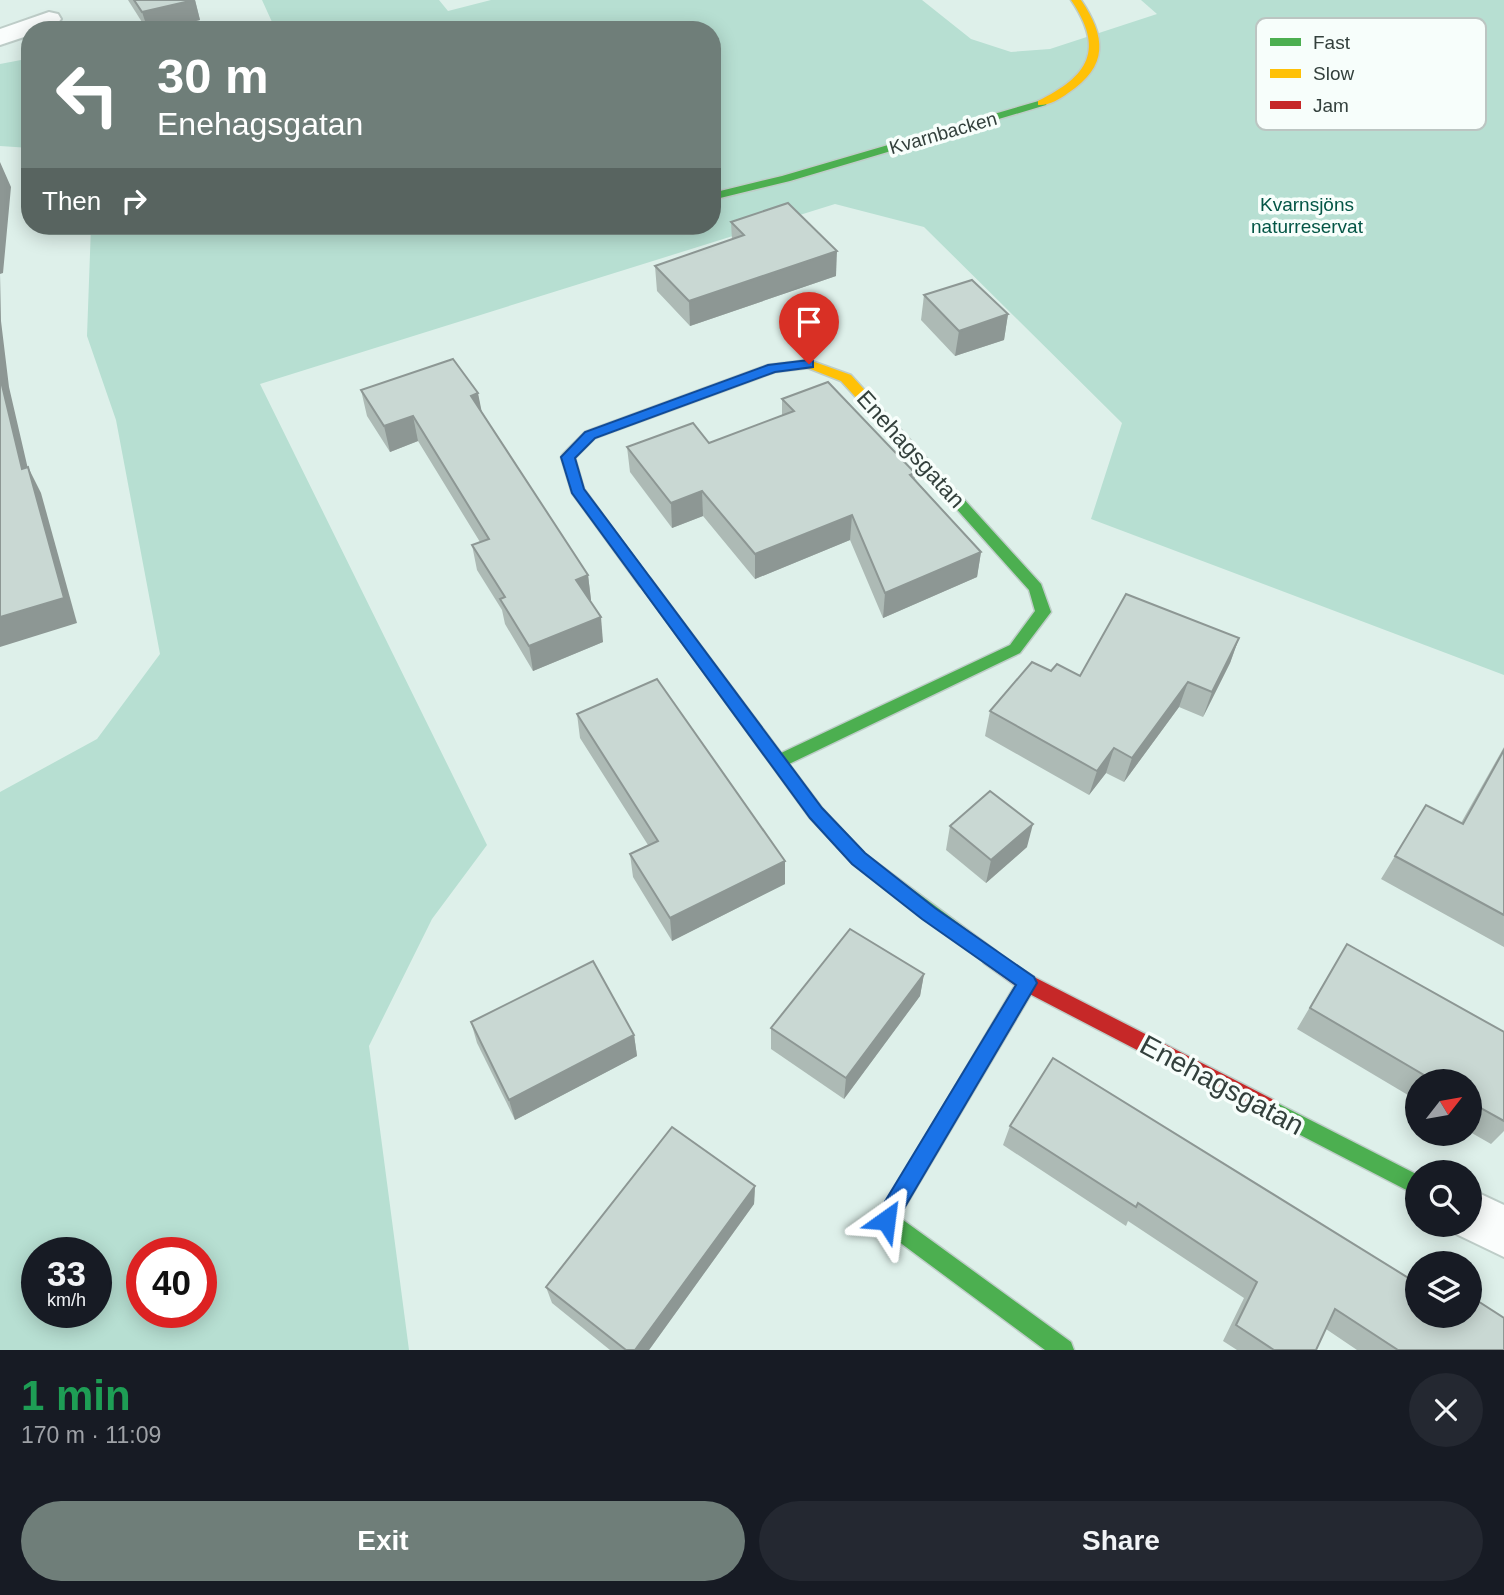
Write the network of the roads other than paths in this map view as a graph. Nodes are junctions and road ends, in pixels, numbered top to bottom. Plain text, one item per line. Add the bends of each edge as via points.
1 (1076, 0) edge
2 (21, 28) edge
3 (0, 38) edge
4 (721, 195) edge
5 (779, 761) junction
6 (1027, 983) junction
7 (1405, 1179) edge
8 (1482, 1220) edge
9 (1504, 1231) edge
10 (1063, 1350) edge

1 - 4 street, Kvarnbacken via 1091,16 1097,42 1091,64 1069,90 1037,105
2 - 3 street
5 - 5 street, Enehagsgatan via 1015,649 1043,612 1037,588 846,378 809,364 773,368 590,435 568,457 577,490
5 - 6 street, Enehagsgatan via 816,813 859,859
6 - 7 street, Enehagsgatan
6 - 10 street via 886,1220
8 - 9 street

